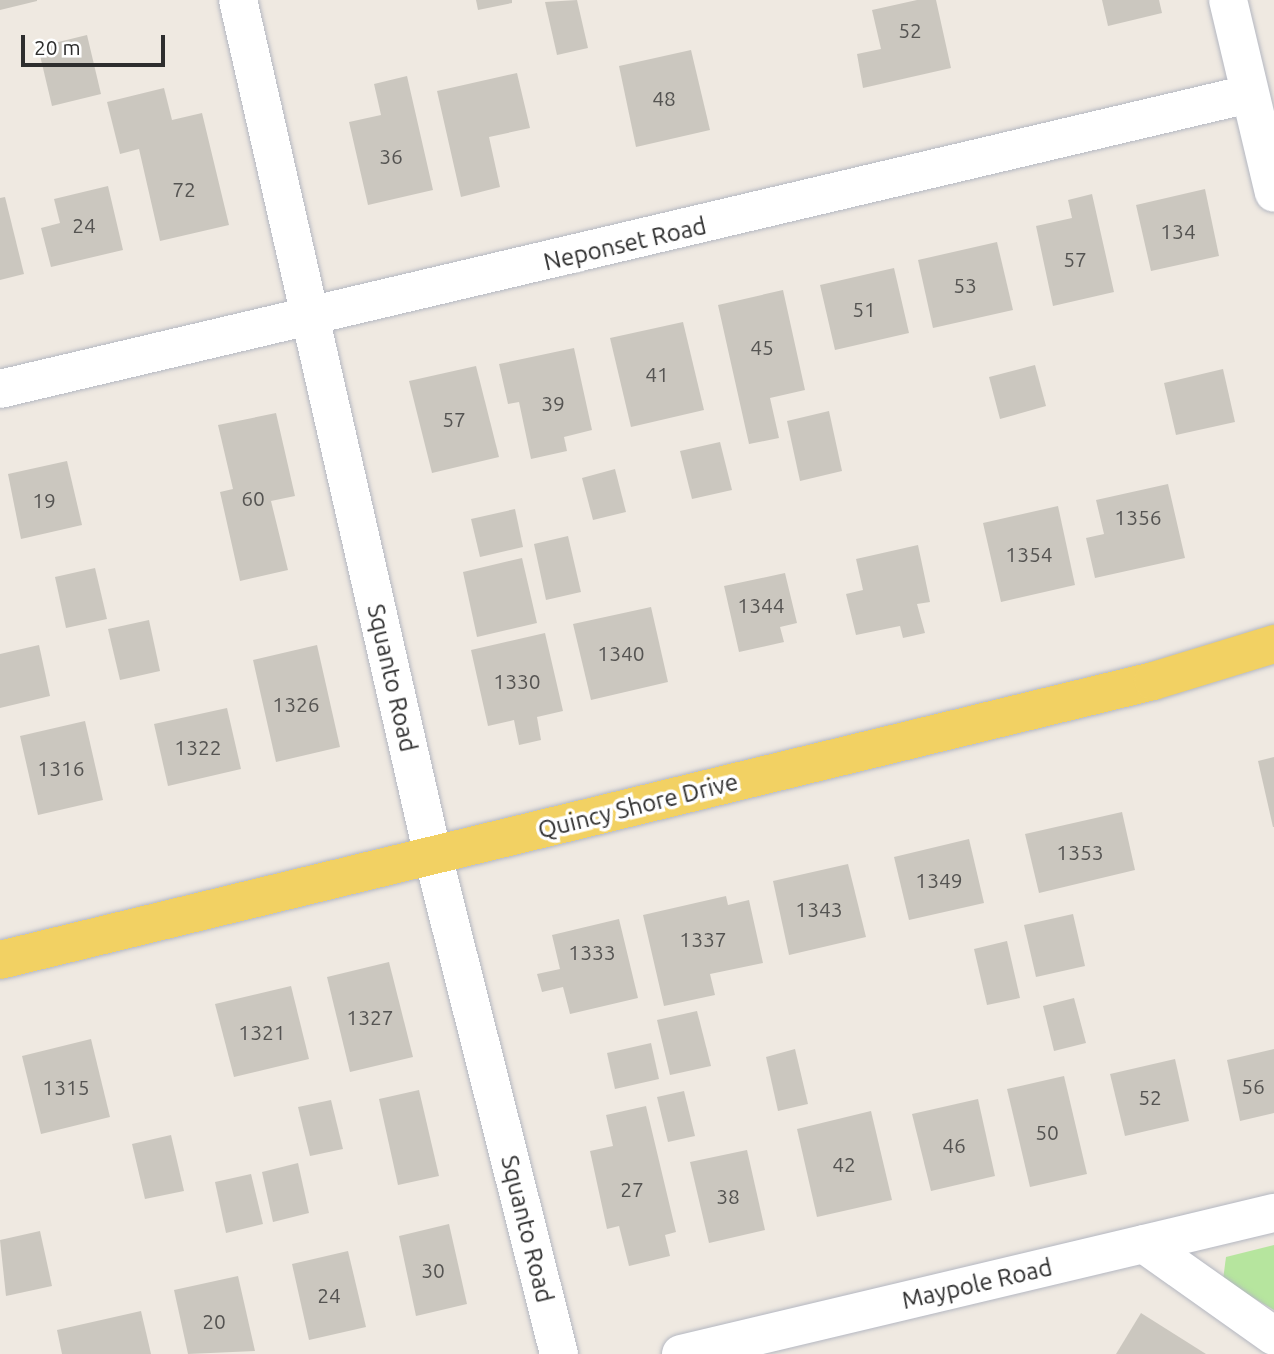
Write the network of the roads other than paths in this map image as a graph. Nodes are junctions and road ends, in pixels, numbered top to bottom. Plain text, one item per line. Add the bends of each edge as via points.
1 (237, 0) edge
2 (1227, 0) edge
3 (1249, 94) junction
4 (1274, 193) edge
5 (309, 320) junction
6 (0, 389) edge
7 (1274, 644) edge
8 (433, 856) junction
9 (0, 960) edge
10 (1274, 1213) edge
11 (1144, 1244) junction
12 (1274, 1336) edge
13 (559, 1354) edge
14 (681, 1354) edge

1 - 5 street, Squanto Road
2 - 3 street
3 - 4 street
3 - 5 street, Neponset Road
5 - 6 street, Neponset Road
5 - 8 street, Squanto Road
7 - 8 main road, Quincy Shore Drive via 1153,681
8 - 9 main road, Quincy Shore Drive
8 - 13 street, Squanto Road
10 - 11 street, Maypole Road
11 - 12 street
11 - 14 street, Maypole Road

